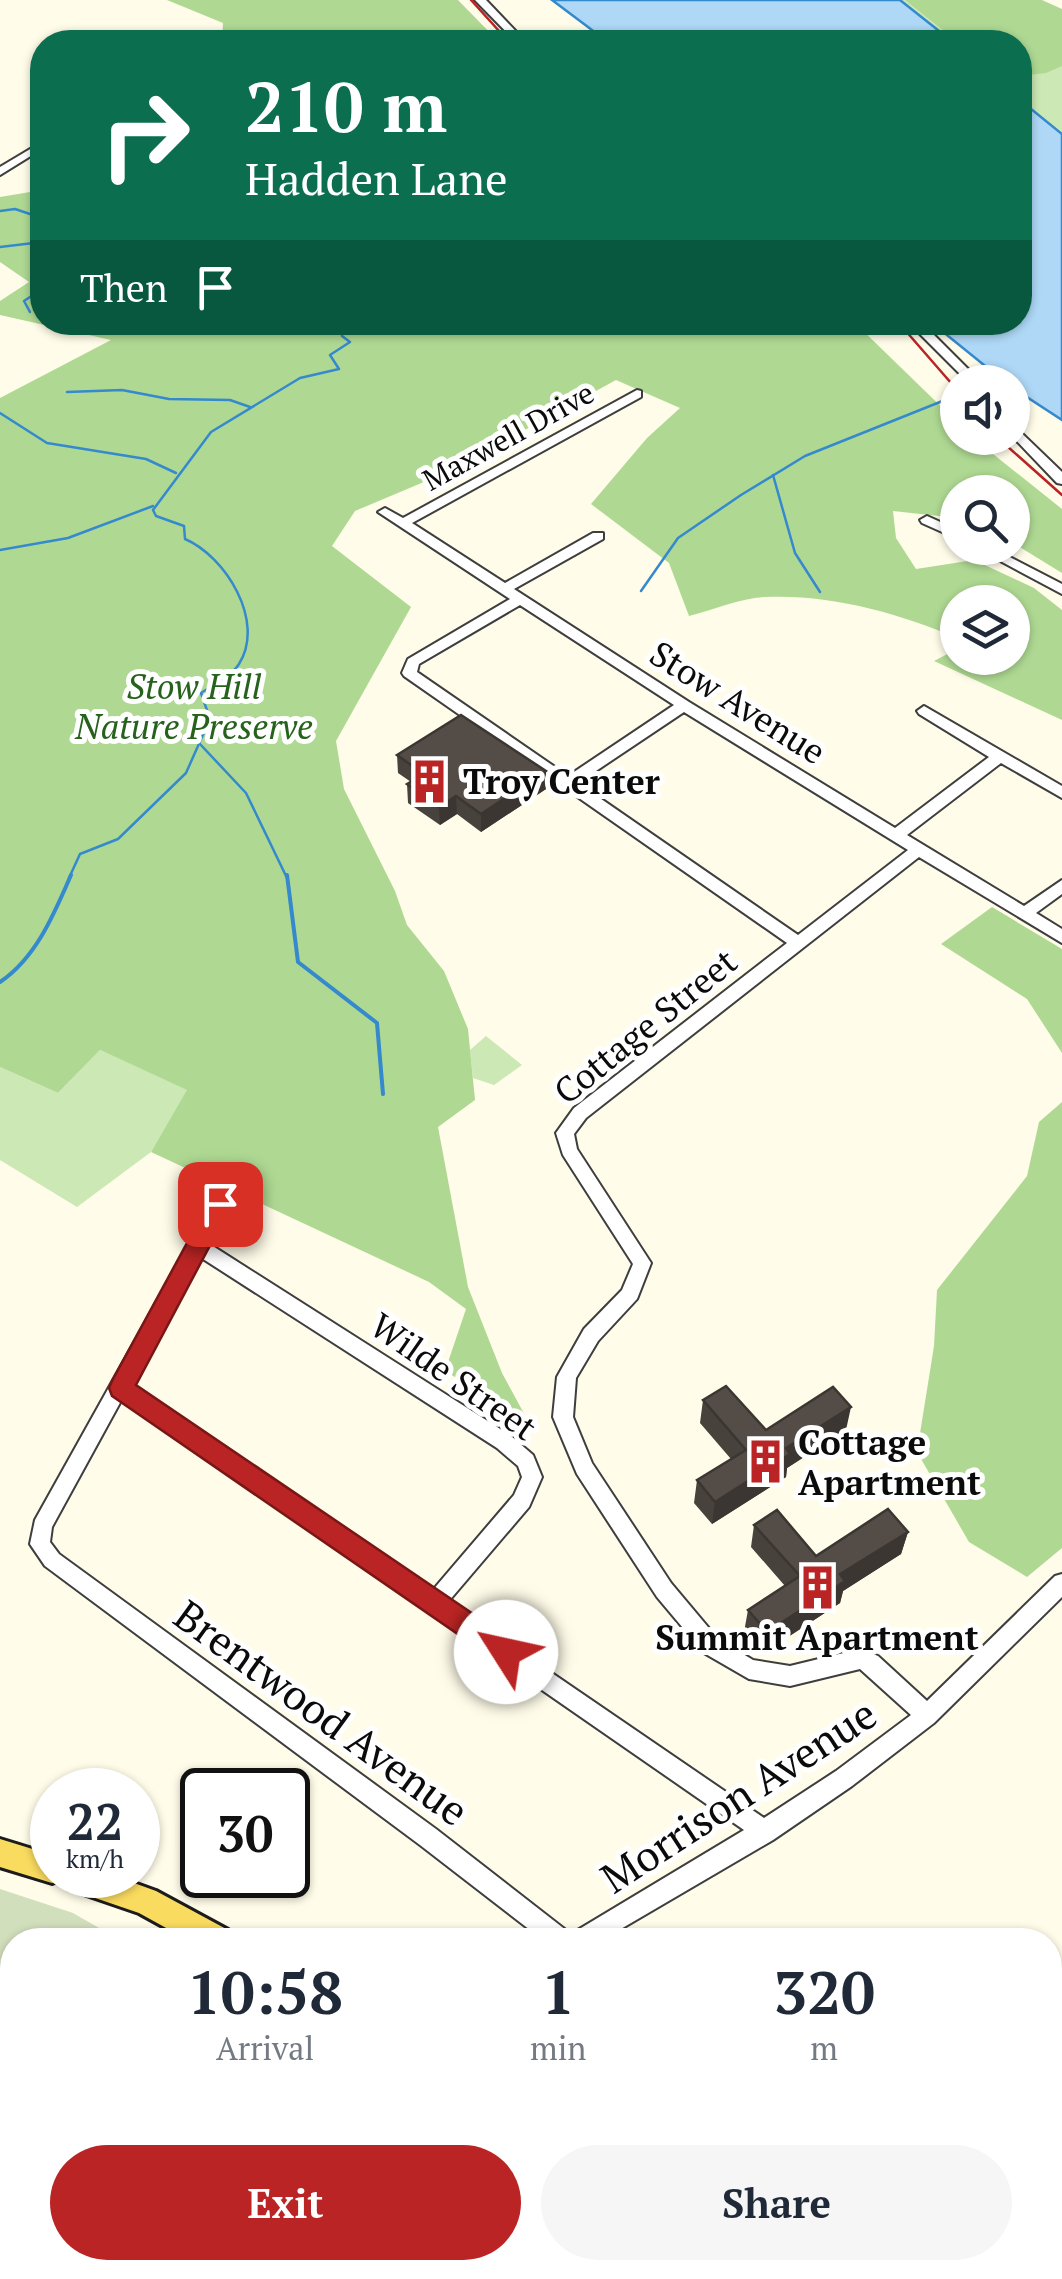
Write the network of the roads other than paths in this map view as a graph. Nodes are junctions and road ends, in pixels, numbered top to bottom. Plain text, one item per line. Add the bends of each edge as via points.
1 (480, 0) edge
2 (509, 30) edge
3 (30, 153) edge
4 (0, 172) edge
5 (927, 335) edge
6 (958, 365) edge
7 (638, 394) dead end
8 (1030, 447) edge
9 (1062, 480) edge
10 (385, 512) dead end
11 (927, 520) dead end
12 (402, 523) junction
13 (940, 526) edge
14 (598, 536) dead end
15 (1016, 565) edge
16 (505, 589) junction
17 (1062, 590) edge
18 (520, 599) junction
19 (684, 705) junction
20 (924, 711) dead end
21 (1000, 756) junction
22 (566, 784) junction
23 (1062, 792) edge
24 (896, 835) junction
25 (919, 850) junction
26 (1062, 886) edge
27 (1024, 914) junction
28 (1062, 937) edge
29 (798, 944) junction
30 (220, 1204) dead end
31 (200, 1246) junction
32 (121, 1388) junction
33 (1062, 1582) edge
34 (435, 1602) junction
35 (927, 1715) junction
36 (765, 1832) junction
37 (0, 1852) edge
38 (30, 1862) edge
39 (137, 1898) edge
40 (196, 1928) edge
41 (546, 1928) edge
42 (601, 1928) edge

1 - 2 street
3 - 4 street
5 - 6 street
7 - 12 street, Maxwell Drive
8 - 9 street
10 - 12 street, Stow Avenue
11 - 13 street
12 - 16 street, Stow Avenue
14 - 16 street
15 - 17 street
16 - 18 street, Stow Avenue
18 - 19 street, Stow Avenue
18 - 22 street via 409,666 412,676
19 - 22 street
19 - 24 street, Stow Avenue
20 - 21 street
21 - 23 street
21 - 24 street
22 - 29 street
24 - 25 street, Stow Avenue
25 - 27 street, Stow Avenue
25 - 29 street, Cottage Street
26 - 27 street
27 - 28 street, Stow Avenue
29 - 35 street, Cottage Street via 580,1113 565,1134 642,1263 630,1294 577,1356 567,1377 563,1417 618,1524 712,1646 767,1674 810,1674 852,1659 871,1662
30 - 31 street
31 - 32 street
31 - 34 street, Wilde Street via 526,1461 532,1478 522,1500
32 - 34 street
32 - 41 street, Brentwood Avenue via 42,1526 40,1544 52,1560
33 - 35 street, Morrison Avenue
34 - 36 street
35 - 36 street, Morrison Avenue
36 - 42 street, Morrison Avenue
37 - 38 main road
39 - 40 main road

